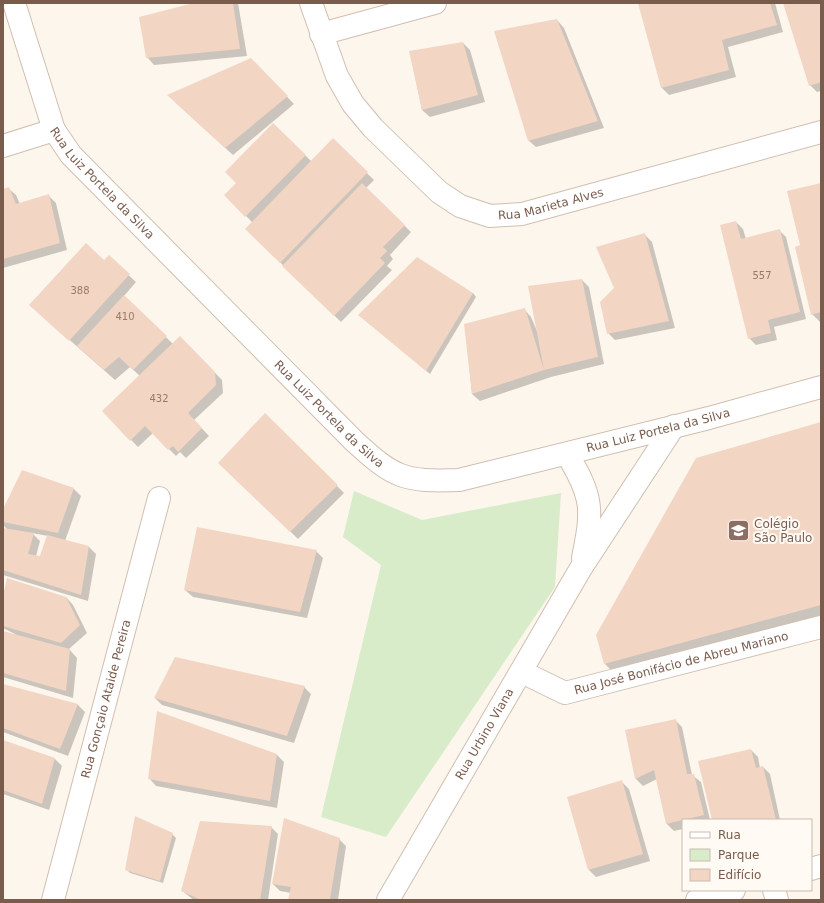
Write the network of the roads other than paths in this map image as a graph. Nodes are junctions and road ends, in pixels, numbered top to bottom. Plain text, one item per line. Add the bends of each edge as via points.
1 (14, 3) edge
2 (311, 3) edge
3 (435, 3) edge
4 (321, 34) junction
5 (54, 130) junction
6 (821, 132) edge
7 (3, 146) edge
8 (821, 387) edge
9 (674, 426) junction
10 (567, 454) junction
11 (159, 498) dead end
12 (581, 568) junction
13 (821, 627) edge
14 (522, 672) junction
15 (730, 891) edge
16 (53, 900) edge
17 (388, 900) edge
18 (697, 900) edge

1 - 5 street, Rua Luiz Portela da Silva
2 - 4 street, Rua Marieta Alves
3 - 4 street
4 - 6 street, Rua Marieta Alves via 337,76 353,104 373,128 439,192 460,206 490,216 522,214
5 - 7 street
5 - 10 street, Rua Luiz Portela da Silva via 71,155 378,464 403,478 427,481 459,480
8 - 9 street, Rua Luiz Portela da Silva
9 - 10 street, Rua Luiz Portela da Silva
9 - 12 street, Rua Urbino Viana
10 - 12 street, Rua Urbino Viana via 583,480 589,502 589,527
11 - 16 street, Rua Gonçaio Ataide Pereira
12 - 14 street, Rua Urbino Viana
13 - 14 street, Rua José Bonifácio de Abreu Mariano via 565,693
14 - 17 street, Rua Urbino Viana
15 - 18 street

